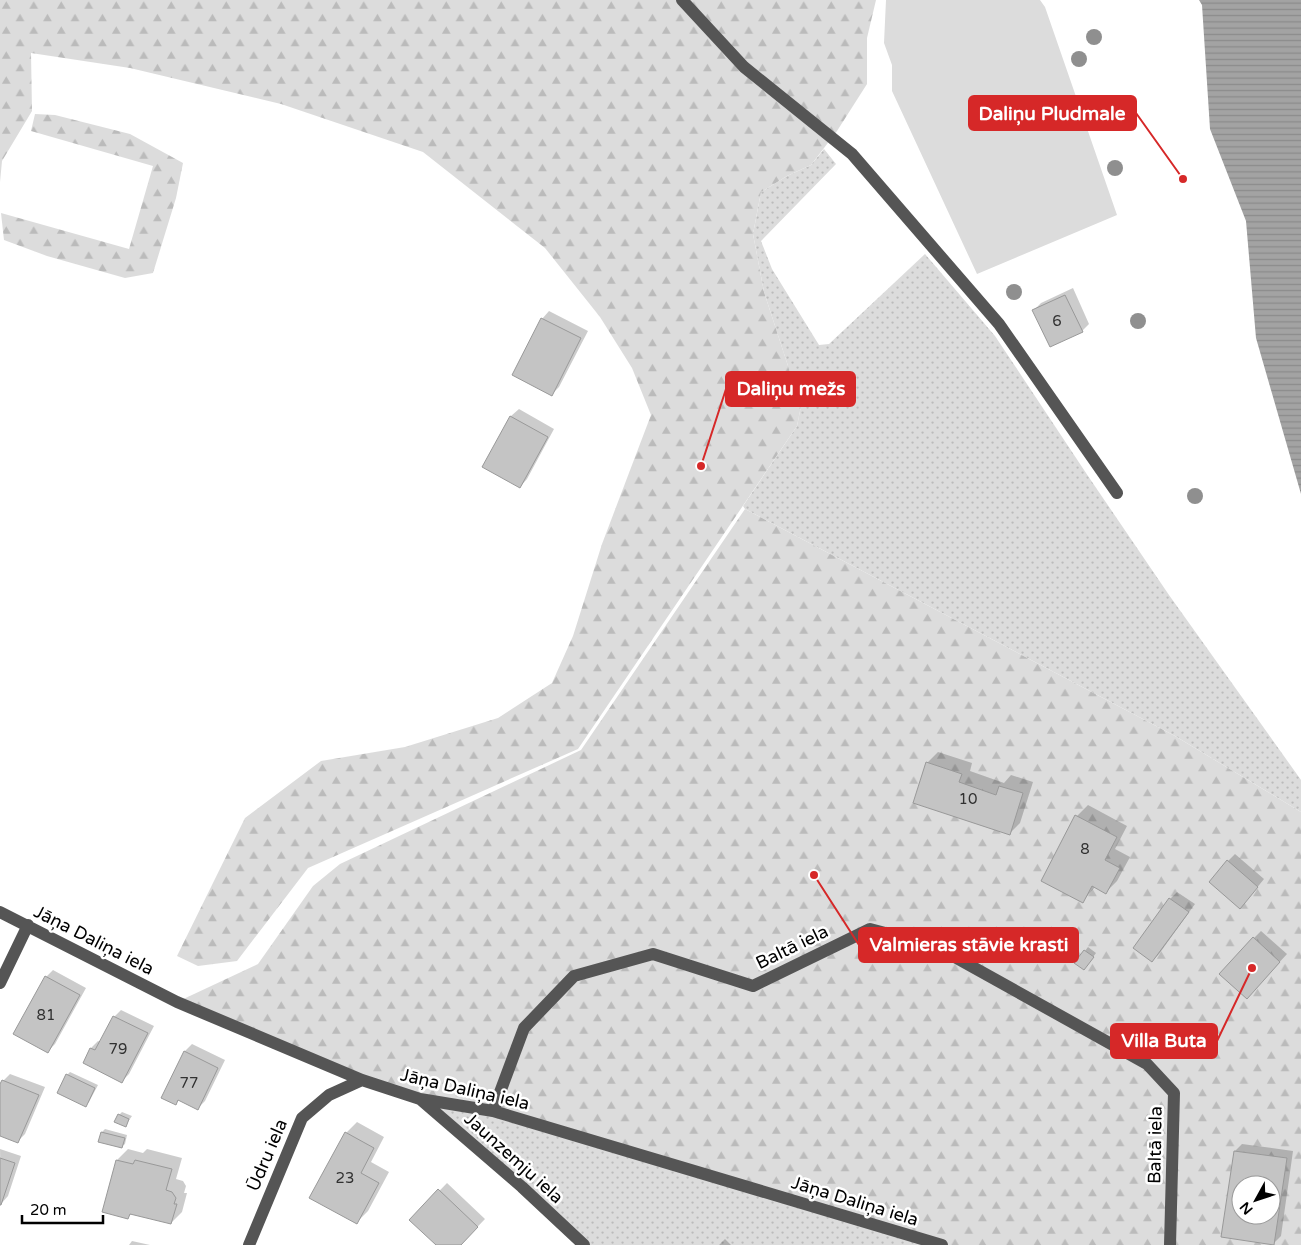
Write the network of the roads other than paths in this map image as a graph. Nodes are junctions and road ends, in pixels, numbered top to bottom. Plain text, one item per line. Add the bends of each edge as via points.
1 (682, 0) edge
2 (1117, 493) dead end
3 (0, 912) edge
4 (28, 925) junction
5 (0, 983) edge
6 (362, 1080) junction
7 (420, 1099) junction
8 (493, 1111) junction
9 (250, 1245) edge
10 (584, 1245) edge
11 (942, 1245) edge
12 (1170, 1245) edge

1 - 2 street via 744,67 852,154 999,324
3 - 4 street, Jāņa Daliņa iela
4 - 5 street
4 - 6 street, Jāņa Daliņa iela via 178,1002
6 - 7 street, Jāņa Daliņa iela
6 - 9 street, Ūdru iela via 329,1095 302,1118
7 - 8 street, Jāņa Daliņa iela
7 - 10 street, Jaunzemju iela
8 - 11 street, Jāņa Daliņa iela
8 - 12 street, Baltā iela via 524,1028 574,976 653,954 753,986 870,929 935,946 1147,1064 1174,1093

